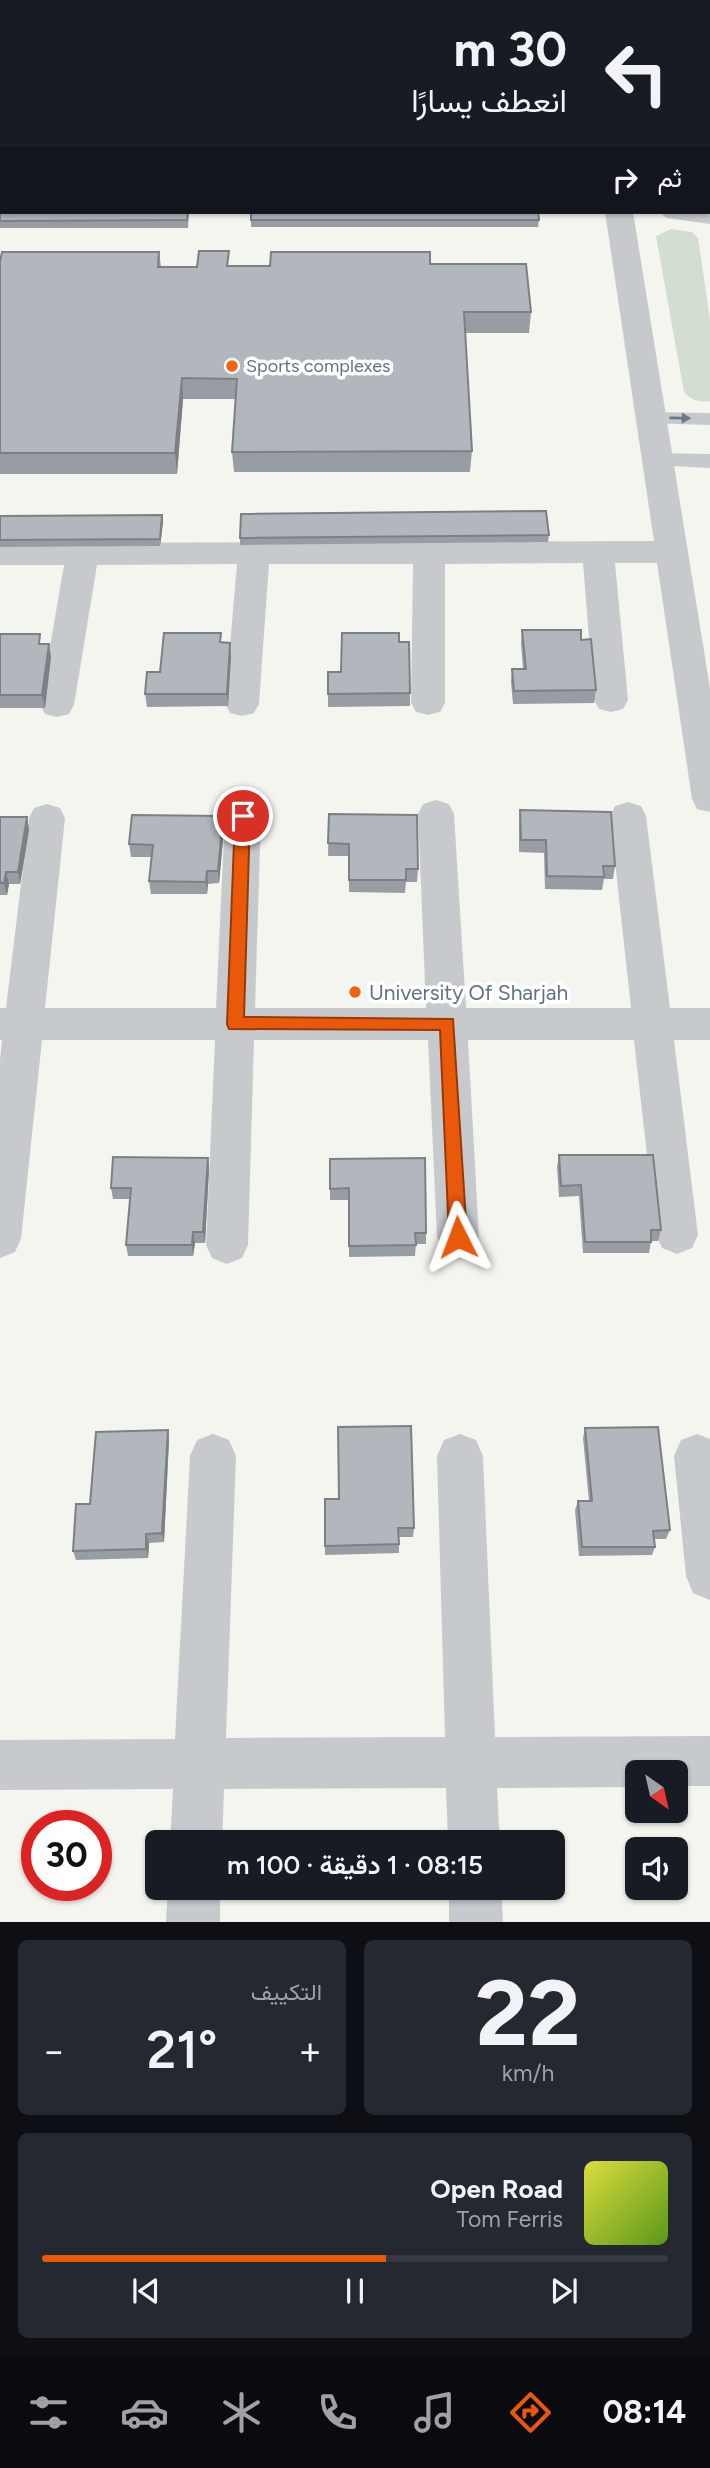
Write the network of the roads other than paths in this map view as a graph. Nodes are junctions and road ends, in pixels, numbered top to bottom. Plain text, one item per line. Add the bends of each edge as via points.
1 (619, 214) edge
2 (679, 214) edge
3 (708, 219) edge
4 (651, 418) junction
5 (710, 419) edge
6 (657, 460) junction
7 (710, 461) edge
8 (672, 552) junction
9 (429, 553) junction
10 (598, 553) junction
11 (0, 554) edge
12 (82, 554) junction
13 (254, 554) junction
14 (611, 700) dead end
15 (428, 703) dead end
16 (242, 704) dead end
17 (57, 705) dead end
18 (710, 799) edge
19 (436, 814) dead end
20 (243, 816) dead end
21 (628, 816) dead end
22 (47, 818) dead end
23 (12, 1024) edge
24 (235, 1024) junction
25 (447, 1024) junction
26 (652, 1024) junction
27 (710, 1024) edge
28 (677, 1235) dead end
29 (458, 1237) dead end
30 (0, 1239) edge
31 (227, 1245) dead end
32 (213, 1456) dead end
33 (460, 1456) dead end
34 (697, 1456) dead end
35 (710, 1576) edge
36 (710, 1761) edge
37 (471, 1762) junction
38 (0, 1765) edge
39 (200, 1765) junction
40 (197, 1830) edge
41 (474, 1830) edge
42 (194, 1900) edge
43 (476, 1900) edge
44 (193, 1922) edge
45 (477, 1922) edge

1 - 4 street
2 - 3 lane
4 -> 5 lane
4 - 6 street
6 - 7 lane
6 - 8 street
8 - 10 street
8 - 18 street
9 - 10 street
9 - 13 street
9 - 15 street
10 - 14 street
11 - 12 street
12 - 13 street
12 - 17 street
13 - 16 street
19 - 25 street
20 - 24 street
21 - 26 street
22 - 23 street
23 - 24 street
23 - 30 street
24 - 25 street
24 - 31 street
25 - 26 street
25 - 29 street
26 - 27 street
26 - 28 street
32 - 39 street
33 - 37 street
34 - 35 street
36 - 37 street
37 - 39 street
37 - 41 street
38 - 39 street
39 - 40 street
42 - 44 street
43 - 45 street

